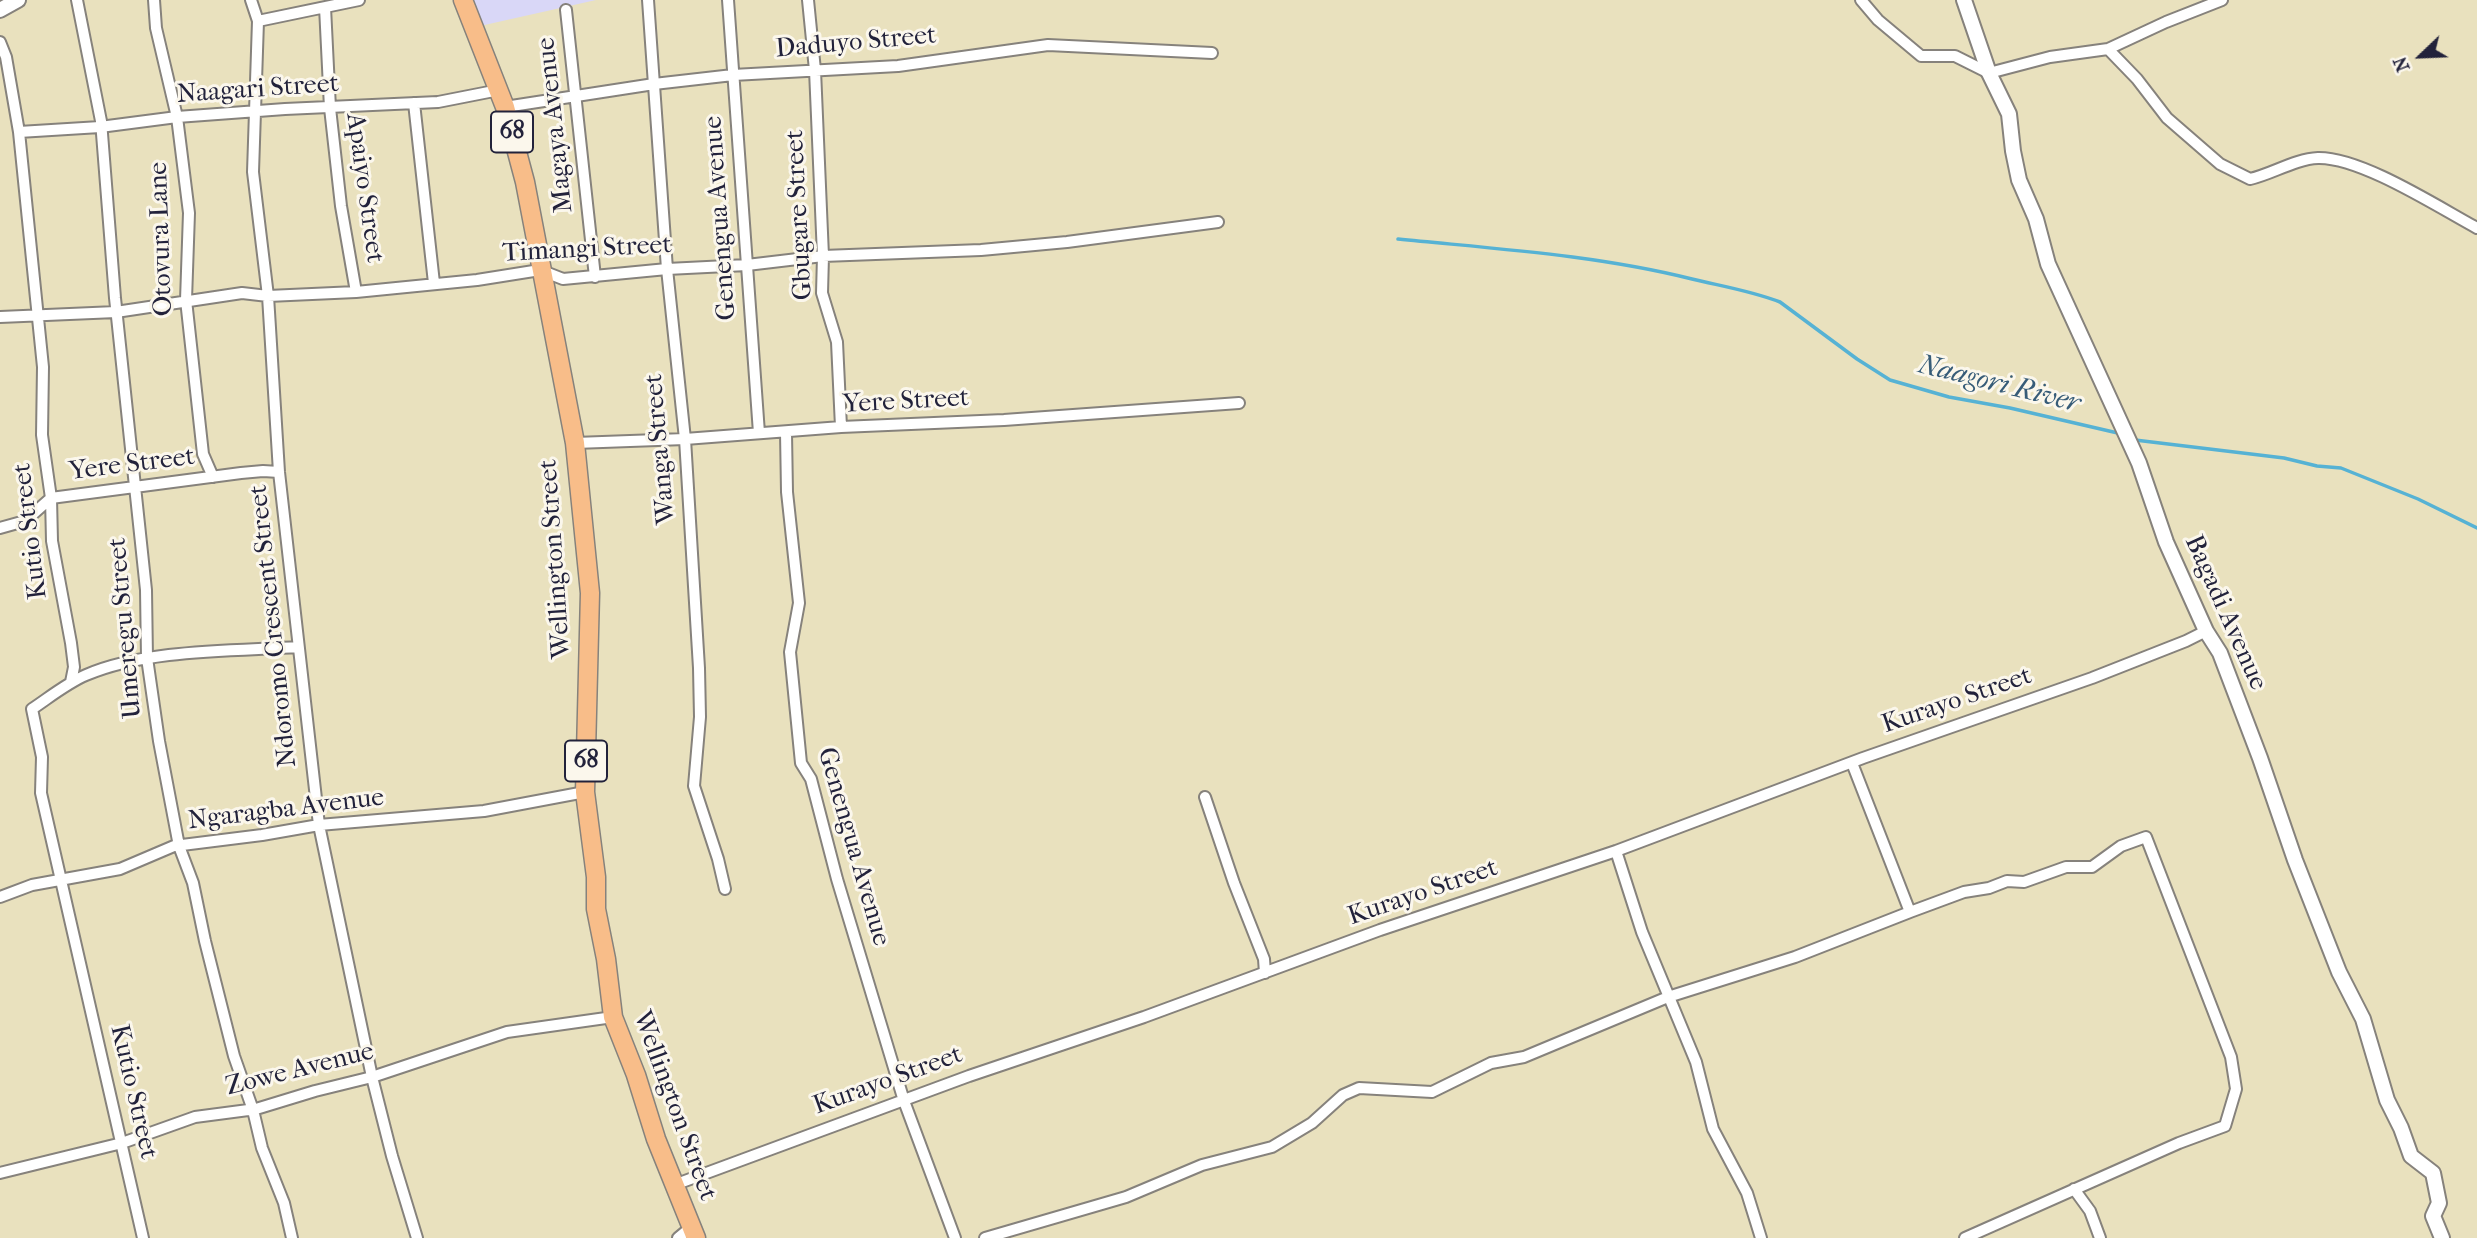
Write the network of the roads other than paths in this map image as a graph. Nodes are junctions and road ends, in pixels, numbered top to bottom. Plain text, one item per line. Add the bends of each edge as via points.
1 (18, 0) edge
2 (77, 0) edge
3 (155, 0) edge
4 (251, 0) edge
5 (359, 0) edge
6 (463, 0) edge
7 (648, 0) edge
8 (727, 0) edge
9 (808, 0) edge
10 (1861, 0) edge
11 (1964, 0) edge
12 (2222, 0) edge
13 (325, 7) junction
14 (0, 10) edge
15 (566, 10) dead end
16 (258, 21) junction
17 (0, 42) edge
18 (2108, 49) junction
19 (1212, 53) dead end
20 (815, 70) junction
21 (1989, 73) junction
22 (733, 75) junction
23 (654, 84) junction
24 (499, 90) junction
25 (575, 95) junction
26 (414, 103) junction
27 (505, 107) junction
28 (330, 108) junction
29 (254, 113) junction
30 (177, 117) junction
31 (100, 127) junction
32 (19, 132) junction
33 (1218, 222) dead end
34 (2477, 228) edge
35 (823, 256) junction
36 (747, 265) junction
37 (667, 269) junction
38 (540, 270) junction
39 (595, 277) junction
40 (434, 283) junction
41 (356, 292) junction
42 (268, 296) junction
43 (186, 300) junction
44 (116, 312) junction
45 (39, 316) junction
46 (0, 317) edge
47 (1239, 403) dead end
48 (841, 427) junction
49 (759, 433) junction
50 (786, 433) junction
51 (685, 439) junction
52 (575, 443) junction
53 (279, 472) junction
54 (213, 477) junction
55 (136, 488) junction
56 (51, 498) junction
57 (0, 528) edge
58 (2206, 631) junction
59 (298, 648) junction
60 (147, 658) junction
61 (71, 682) junction
62 (1852, 763) junction
63 (585, 792) junction
64 (1205, 797) dead end
65 (319, 825) junction
66 (179, 846) junction
67 (1616, 851) junction
68 (61, 880) junction
69 (725, 889) dead end
70 (0, 897) edge
71 (1910, 912) junction
72 (1265, 973) junction
73 (1668, 997) junction
74 (612, 1017) junction
75 (372, 1077) junction
76 (904, 1101) junction
77 (253, 1110) junction
78 (122, 1143) junction
79 (0, 1173) edge
80 (674, 1185) junction
81 (2074, 1189) junction
82 (688, 1235) edge
83 (144, 1238) edge
84 (292, 1238) edge
85 (417, 1238) edge
86 (955, 1238) edge
87 (985, 1238) edge
88 (1761, 1238) edge
89 (1965, 1238) edge
90 (2100, 1238) edge
91 (2442, 1238) edge

1 - 14 street
2 - 31 street, Umeregu Street
3 - 30 street, Otovura Lane via 156,28
4 - 16 street, Ndoromo Crescent Street
5 - 13 street
6 - 24 main road, Wellington Street / 68
7 - 23 street, Wanga Street
8 - 22 street, Genengua Avenue
9 - 20 street, Gbugare Street
10 - 21 street via 1921,56 1955,56
11 - 21 street, Bagadi Avenue
12 - 18 street
13 - 16 street
13 - 28 street, Apaiyo Street
15 - 25 street, Magaya Avenue
16 - 29 street, Ndoromo Crescent Street
17 - 32 street, Kutio Street
18 - 21 street via 2050,57
18 - 34 street via 2167,118 2220,164 2250,179 2318,158 2343,162 2376,173
19 - 20 street, Daduyo Street via 1048,45 898,66
20 - 22 street, Daduyo Street
20 - 35 street, Gbugare Street
21 - 58 street, Bagadi Avenue via 2009,114 2018,180 2036,219 2048,264 2139,463 2166,542
22 - 23 street, Daduyo Street
22 - 36 street, Genengua Avenue
23 - 25 street, Daduyo Street
23 - 37 street, Wanga Street
24 - 26 street, Naagari Street
24 - 27 main road, Wellington Street / 68
25 - 27 street, Daduyo Street
25 - 39 street, Magaya Avenue
26 - 28 street, Naagari Street
26 - 40 street
27 - 38 main road, Wellington Street / 68 via 525,182
28 - 29 street, Naagari Street
28 - 41 street, Apaiyo Street
29 - 30 street, Naagari Street
29 - 42 street, Ndoromo Crescent Street via 253,172
30 - 31 street, Naagari Street
30 - 43 street, Otovura Lane via 189,213
31 - 32 street, Naagari Street
31 - 44 street, Umeregu Street
32 - 45 street, Kutio Street
33 - 35 street, Timangi Street via 1018,247
35 - 36 street, Timangi Street
35 - 48 street, Gbugare Street via 822,293 837,342
36 - 37 street, Timangi Street
36 - 49 street, Genengua Avenue
37 - 39 street, Timangi Street
37 - 51 street, Wanga Street
38 - 39 street, Timangi Street via 563,279
38 - 40 street, Timangi Street
38 - 52 main road, Wellington Street / 68
40 - 41 street, Timangi Street
41 - 42 street, Timangi Street
42 - 43 street, Timangi Street via 242,293
42 - 53 street, Ndoromo Crescent Street
43 - 44 street, Timangi Street
43 - 54 street, Otovura Lane via 203,454
44 - 45 street, Timangi Street
44 - 55 street, Umeregu Street
45 - 46 street, Timangi Street
45 - 56 street, Kutio Street via 42,435
47 - 48 street, Yere Street
48 - 50 street, Yere Street
49 - 50 street, Yere Street
49 - 51 street, Yere Street
50 - 76 street, Genengua Avenue via 787,492 799,603 790,652 801,763 811,779
51 - 52 street, Yere Street
51 - 69 street, Wanga Street via 699,668 694,786
52 - 63 main road, Wellington Street / 68 via 590,593
53 - 54 street, Yere Street
53 - 59 street, Ndoromo Crescent Street
54 - 55 street, Yere Street
55 - 56 street, Yere Street
55 - 60 street, Umeregu Street
56 - 57 street, Yere Street via 25,522
56 - 61 street, Kutio Street via 51,541 71,643
58 - 62 street, Kurayo Street
58 - 91 street, Bagadi Avenue via 2220,653 2295,860 2339,972 2363,1019 2387,1100 2411,1156 2433,1173 2438,1203 2433,1216
59 - 60 street
59 - 65 street, Ndoromo Crescent Street
60 - 61 street
60 - 66 street, Umeregu Street
61 - 68 street, Kutio Street via 32,709 42,757 41,793
62 - 67 street, Kurayo Street
62 - 71 street
63 - 65 street, Ngaragba Avenue via 484,811
63 - 74 main road, Wellington Street / 68
64 - 72 street via 1264,959
65 - 66 street, Ngaragba Avenue
65 - 75 street, Ndoromo Crescent Street
66 - 68 street, Ngaragba Avenue via 120,869
66 - 77 street, Umeregu Street via 193,883 234,1056
67 - 72 street, Kurayo Street
67 - 73 street
68 - 70 street, Ngaragba Avenue
68 - 78 street, Kutio Street
71 - 73 street via 1795,957
71 - 81 street via 2007,881 2024,882 2066,867 2092,867 2121,846 2146,837 2231,1057 2236,1089 2225,1126
72 - 76 street, Kurayo Street
73 - 87 street via 1524,1057 1491,1063 1432,1092 1359,1088 1272,1147 1202,1165 1126,1197
73 - 88 street via 1696,1062 1713,1129 1747,1193
74 - 75 street, Zowe Avenue via 507,1032
74 - 80 main road, Wellington Street / 68
75 - 77 street, Zowe Avenue
75 - 85 street, Ndoromo Crescent Street
76 - 80 street, Kurayo Street
76 - 86 street, Genengua Avenue
77 - 78 street, Zowe Avenue via 195,1117
77 - 84 street, Umeregu Street
78 - 79 street, Zowe Avenue
78 - 83 street, Kutio Street
80 - 82 main road, Wellington Street / 68
81 - 89 street
81 - 90 street

